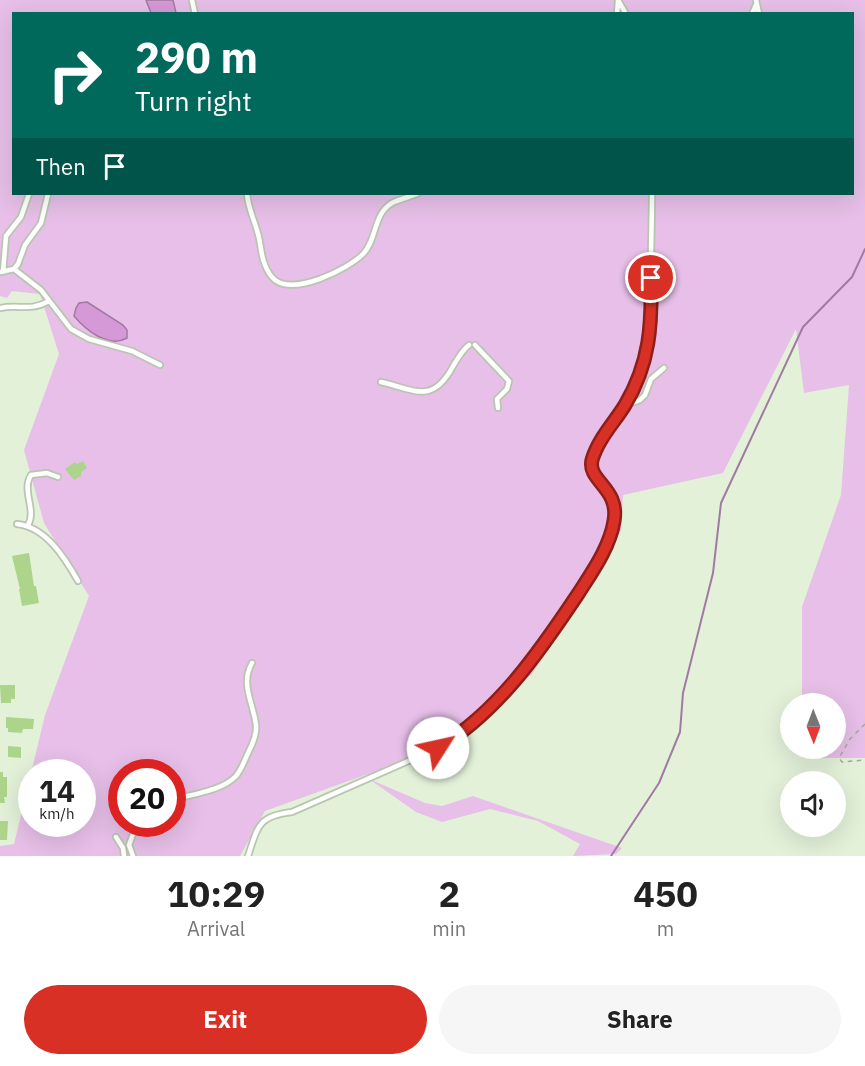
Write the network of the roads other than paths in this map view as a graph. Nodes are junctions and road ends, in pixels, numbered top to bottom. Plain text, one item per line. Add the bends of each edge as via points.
1 (29, 195) edge
2 (48, 195) edge
3 (247, 195) edge
4 (414, 195) edge
5 (652, 195) edge
6 (14, 269) junction
7 (2, 272) edge
8 (49, 302) junction
9 (0, 308) edge
10 (469, 345) dead end
11 (475, 345) dead end
12 (160, 365) dead end
13 (664, 368) dead end
14 (381, 382) dead end
15 (624, 406) junction
16 (498, 408) dead end
17 (58, 477) dead end
18 (17, 524) dead end
19 (28, 525) junction
20 (78, 581) dead end
21 (252, 663) dead end
22 (186, 796) edge
23 (116, 837) dead end
24 (130, 837) edge
25 (132, 837) edge
26 (122, 846) junction
27 (124, 856) edge
28 (133, 856) edge
29 (248, 856) edge

1 - 7 lane via 21,217 6,236
2 - 6 lane via 41,223
3 - 4 lane via 264,263 276,281 288,284 338,272 363,254 383,211
5 - 15 lane via 649,343 639,380
6 - 7 lane
6 - 8 lane via 41,290
8 - 9 lane via 38,308
8 - 12 lane via 71,329
10 - 14 lane via 437,389 416,390
11 - 16 lane via 509,381 497,399
13 - 15 lane via 651,379 640,400
15 - 29 lane via 600,442 591,468 614,503 613,528 598,562 525,670 488,709 438,748 292,812 270,816 262,823
17 - 19 lane via 32,475 27,487 32,518
18 - 19 lane
19 - 20 lane via 64,557
21 - 22 lane via 246,679 256,726 238,774 227,783
23 - 26 lane
24 - 26 lane
25 - 28 lane via 129,845
26 - 27 lane

